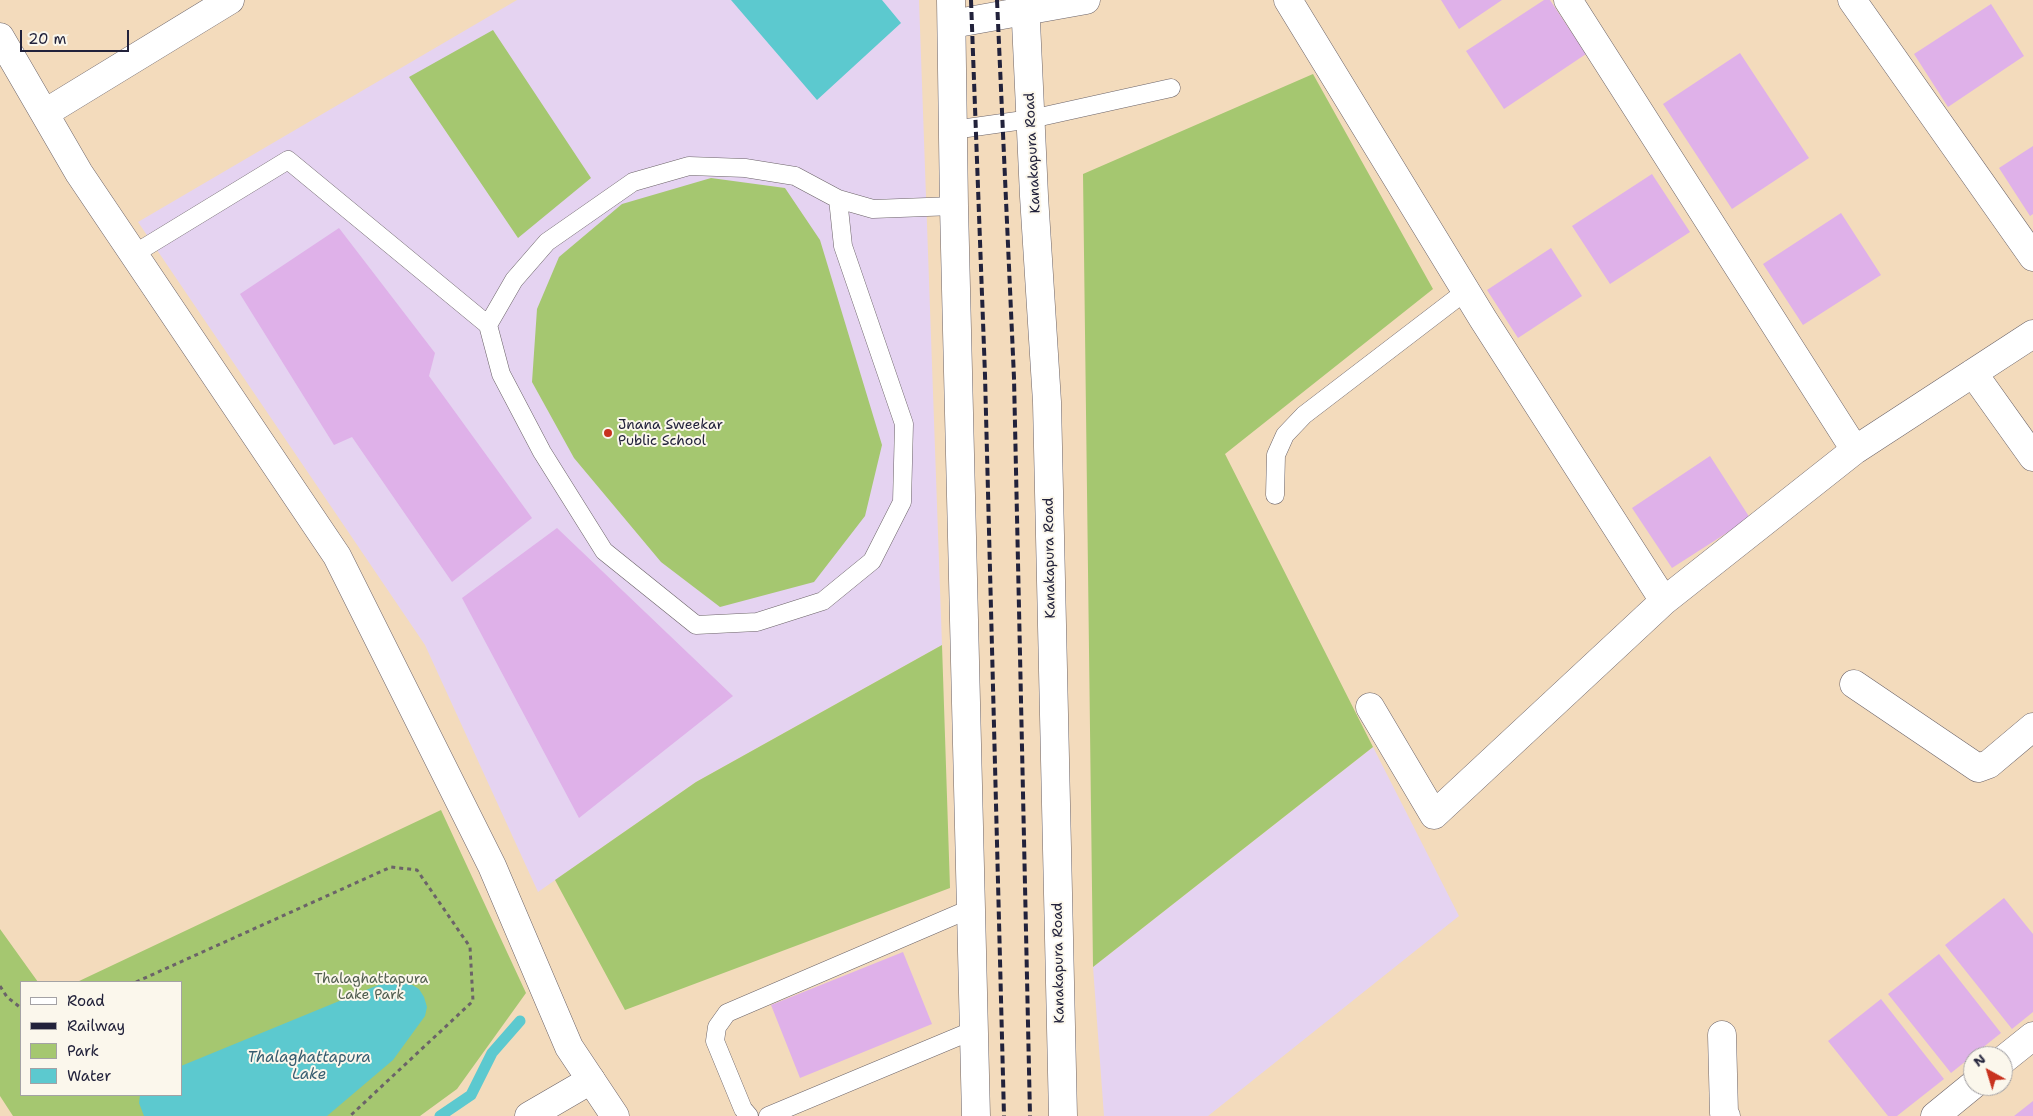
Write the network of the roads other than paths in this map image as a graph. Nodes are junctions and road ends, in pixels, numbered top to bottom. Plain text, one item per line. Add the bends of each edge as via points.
1 (230, 0) edge
2 (1086, 0) edge
3 (1288, 0) edge
4 (1568, 0) edge
5 (1852, 0) edge
6 (1026, 5) edge
7 (952, 12) edge
8 (0, 37) edge
9 (1171, 88) dead end
10 (45, 114) junction
11 (1031, 119) junction
12 (954, 130) junction
13 (838, 199) junction
14 (954, 206) junction
15 (134, 254) junction
16 (2033, 257) edge
17 (1466, 291) junction
18 (488, 325) junction
19 (2033, 334) edge
20 (1973, 373) junction
21 (1856, 450) junction
22 (2033, 457) edge
23 (1275, 495) dead end
24 (1664, 601) junction
25 (1854, 684) dead end
26 (1370, 707) dead end
27 (2033, 727) edge
28 (972, 908) junction
29 (974, 1030) junction
30 (1722, 1035) dead end
31 (2033, 1036) edge
32 (2013, 1052) edge
33 (590, 1080) junction
34 (1963, 1093) edge
35 (529, 1116) edge
36 (615, 1116) edge
37 (748, 1116) edge
38 (768, 1116) edge
39 (976, 1116) edge
40 (1063, 1116) edge
41 (1726, 1116) edge
42 (1936, 1116) edge

1 - 10 main road
2 - 6 main road
3 - 17 main road
4 - 21 main road
5 - 16 main road
6 - 7 main road
6 - 11 main road, Kanakapura Road
7 - 12 main road
8 - 10 main road
9 - 11 lane
10 - 15 main road
11 - 12 lane
11 - 40 main road, Kanakapura Road via 1047,402
12 - 14 main road
13 - 14 lane via 873,209
13 - 18 lane via 794,176 745,168 689,166 633,182 547,242 514,280
13 - 18 lane via 843,246 904,424 902,502 872,561 823,601 757,622 696,625 604,552 542,452 501,374
14 - 28 main road
15 - 18 lane via 288,160
15 - 33 main road via 336,556 492,866 569,1047
17 - 23 lane via 1304,415 1285,435 1276,455
17 - 24 main road
19 - 20 main road
20 - 21 main road
20 - 22 main road
21 - 24 main road
24 - 26 main road via 1434,815
25 - 27 main road via 1978,768 1989,764
28 - 29 main road
28 - 37 lane via 726,1013 717,1027 715,1041
29 - 38 lane
29 - 39 main road
30 - 41 main road
31 - 32 main road
33 - 35 main road
33 - 36 main road
34 - 42 main road

